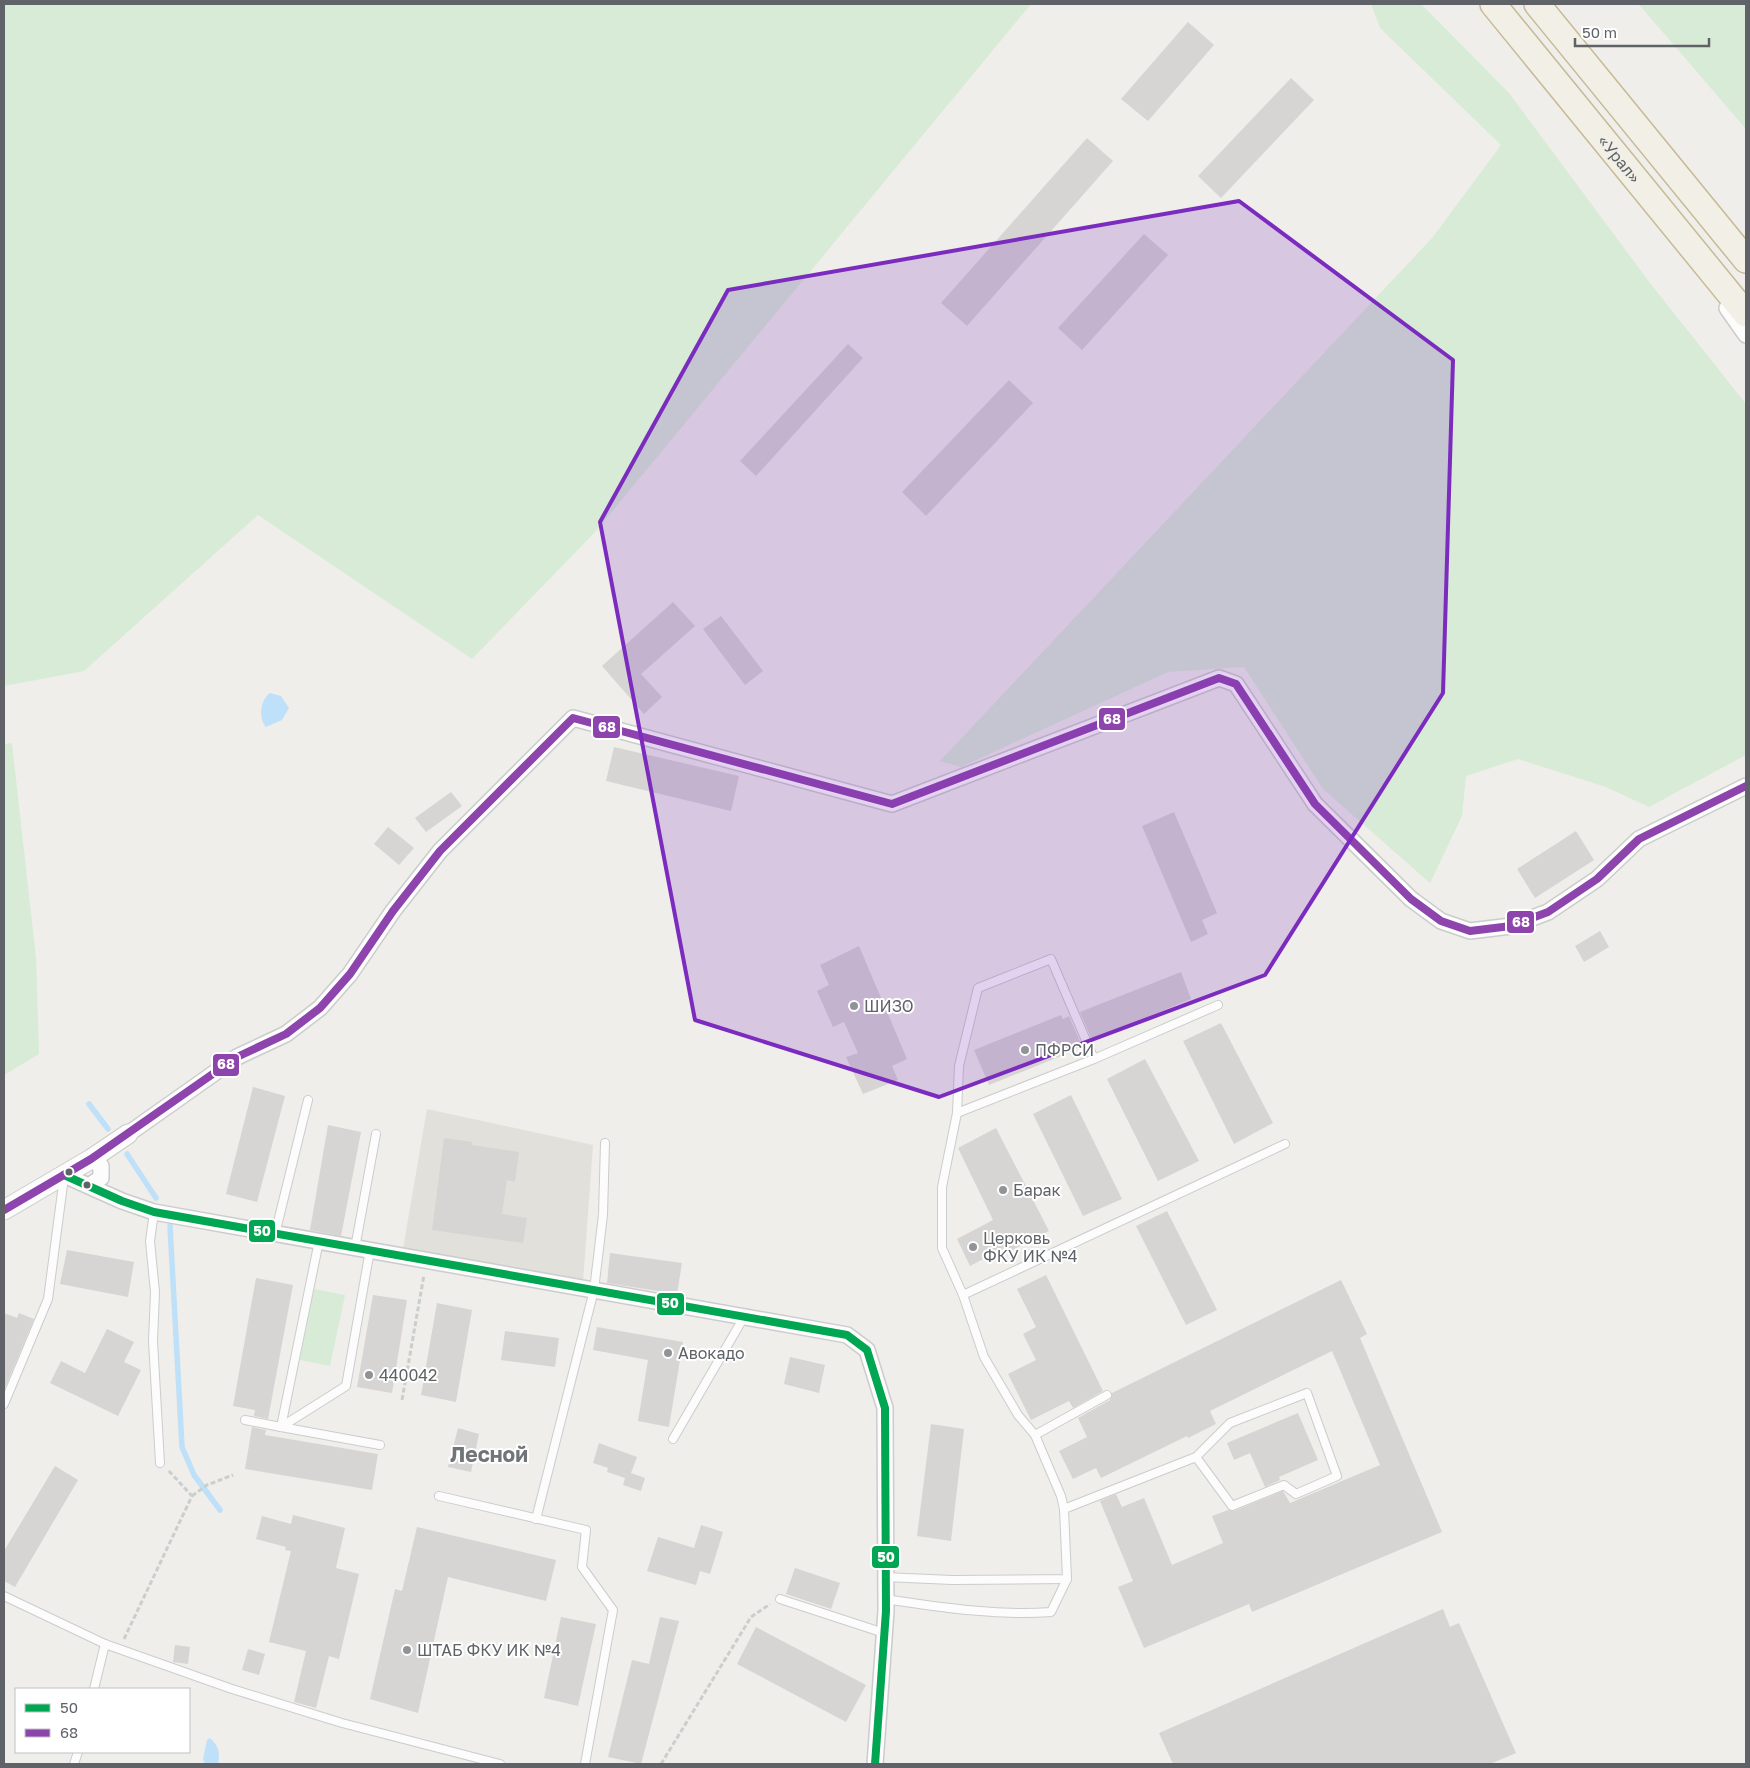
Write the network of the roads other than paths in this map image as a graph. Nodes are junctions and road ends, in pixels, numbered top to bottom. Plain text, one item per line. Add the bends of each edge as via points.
1 (1493, 4) edge
2 (1537, 4) edge
3 (1633, 176) junction
4 (1746, 260) edge
5 (1746, 314) edge
6 (1746, 334) edge
7 (1746, 786) edge
8 (1218, 1005) dead end
9 (1094, 1059) junction
10 (308, 1100) dead end
11 (957, 1114) junction
12 (128, 1134) joint
13 (376, 1134) dead end
14 (605, 1142) dead end
15 (1285, 1144) dead end
16 (91, 1159) junction
17 (64, 1175) junction
18 (90, 1185) junction
19 (4, 1210) edge
20 (154, 1212) junction
21 (275, 1234) junction
22 (319, 1242) junction
23 (355, 1248) junction
24 (370, 1250) junction
25 (594, 1290) junction
26 (963, 1295) junction
27 (744, 1317) junction
28 (1107, 1395) dead end
29 (4, 1404) edge
30 (245, 1420) dead end
31 (282, 1426) junction
32 (1035, 1435) junction
33 (673, 1439) dead end
34 (380, 1445) dead end
35 (1196, 1457) junction
36 (160, 1463) road end
37 (439, 1496) dead end
38 (1064, 1509) junction
39 (536, 1518) junction
40 (884, 1577) junction
41 (1067, 1579) junction
42 (4, 1596) edge
43 (885, 1599) junction
44 (780, 1600) road end
45 (884, 1633) junction
46 (105, 1644) junction
47 (94, 1688) edge
48 (500, 1764) edge
49 (585, 1764) edge
50 (875, 1764) edge

1 - 3 highway, «Урал»
2 - 4 highway
3 - 5 highway, «Урал»
3 - 6 street
7 - 12 street via 1639,839 1597,879 1548,912 1511,926 1470,931 1441,920 1411,899 1315,804 1236,684 1219,678 892,804 572,718 440,851 350,974 320,1008 286,1034 237,1057
8 - 9 lane
9 - 11 lane
9 - 11 lane via 1051,959 978,988 959,1066
10 - 21 lane
11 - 26 lane via 942,1187 942,1248
12 - 16 street
13 - 23 lane
14 - 25 lane via 603,1215
15 - 26 lane
16 - 17 street
16 - 18 street via 101,1166 102,1178
17 - 18 street
17 - 19 street
17 - 29 lane via 48,1299
18 - 20 street
20 - 21 street
20 - 36 lane via 150,1242 155,1292
21 - 22 street
22 - 23 street
22 - 31 lane
23 - 24 street
24 - 25 street
24 - 31 lane via 346,1386
25 - 27 street
25 - 39 lane
26 - 32 lane via 984,1357 1018,1415
27 - 33 lane
27 - 40 street via 847,1335 867,1350 886,1408
28 - 32 lane
30 - 31 lane
31 - 34 lane
32 - 38 lane
35 - 35 lane via 1230,1423 1307,1393 1337,1476 1296,1494 1284,1485 1232,1506
35 - 38 lane
37 - 39 lane
38 - 41 lane
39 - 49 lane via 586,1530 582,1567 613,1610
40 - 41 lane
40 - 43 street
41 - 43 lane via 1051,1612 1027,1614 952,1609
42 - 46 lane
43 - 45 street
44 - 45 lane
45 - 50 street
46 - 47 lane
46 - 48 lane via 232,1689 342,1723

